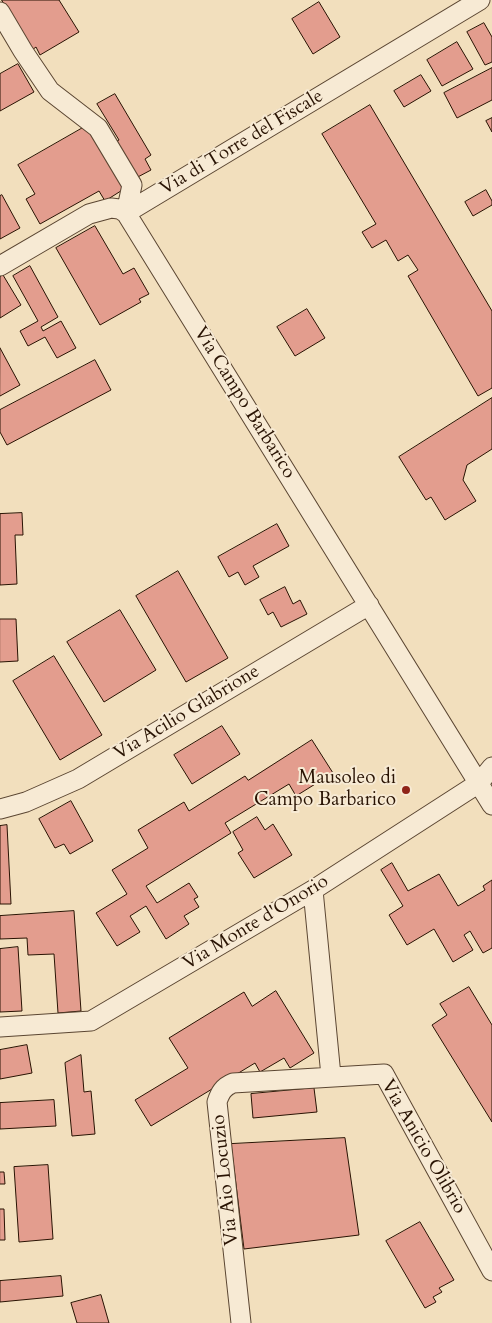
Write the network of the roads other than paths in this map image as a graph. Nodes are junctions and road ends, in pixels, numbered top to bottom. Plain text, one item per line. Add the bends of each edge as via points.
1 (480, 0) edge
2 (0, 12) edge
3 (126, 213) junction
4 (0, 266) edge
5 (369, 605) junction
6 (492, 767) edge
7 (479, 783) junction
8 (492, 805) edge
9 (0, 809) edge
10 (313, 890) junction
11 (0, 1027) edge
12 (331, 1076) junction
13 (492, 1271) edge
14 (241, 1323) edge

1 - 3 street, Via di Torre del Fiscale
2 - 3 street via 50,91 98,128 132,185
3 - 4 street via 111,208 89,214
3 - 5 street, Via Campo Barbarico
5 - 7 street, Via Campo Barbarico
5 - 9 street, Via Acilio Glabrione via 78,779 26,802
6 - 7 street, Via Monte d'Onorio
7 - 8 street, Via Campo Barbarico
7 - 10 street, Via Monte d'Onorio
10 - 11 street, Via Monte d'Onorio via 91,1021
10 - 12 street
12 - 13 street, Via Anicio Olibrio via 384,1074
12 - 14 street, Via Aio Locuzio via 233,1083 219,1095

